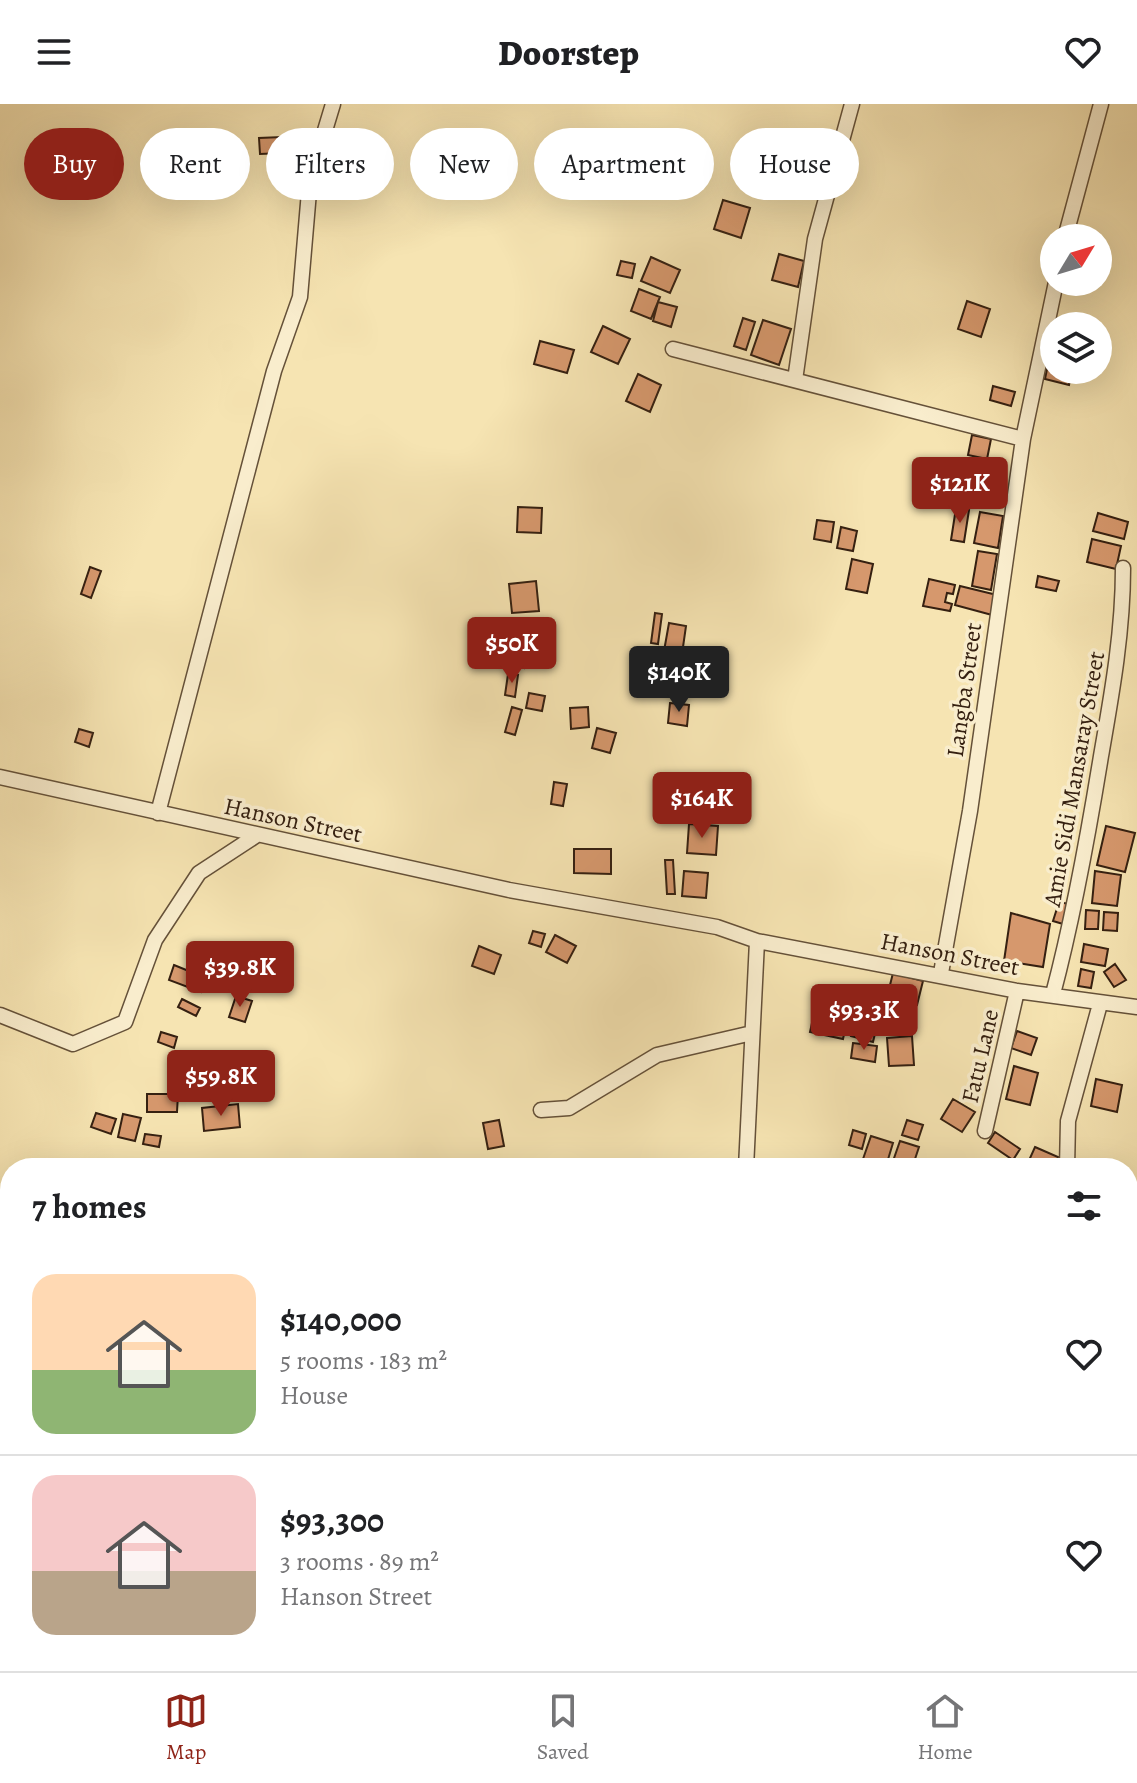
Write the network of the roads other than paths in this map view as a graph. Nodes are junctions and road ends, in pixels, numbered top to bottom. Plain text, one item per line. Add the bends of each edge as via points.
1 (333, 104) edge
2 (852, 104) edge
3 (1101, 104) edge
4 (1069, 224) edge
5 (1053, 296) edge
6 (673, 349) dead end
7 (795, 380) junction
8 (1023, 439) junction
9 (1123, 568) dead end
10 (0, 777) edge
11 (158, 813) junction
12 (257, 835) junction
13 (757, 941) junction
14 (941, 973) junction
15 (1017, 991) junction
16 (1053, 994) junction
17 (1100, 1004) junction
18 (1137, 1007) edge
19 (0, 1015) edge
20 (752, 1033) junction
21 (541, 1110) dead end
22 (985, 1131) dead end
23 (746, 1158) edge
24 (1067, 1158) edge

1 - 11 street via 310,180 300,297 274,371
2 - 7 street via 815,239
3 - 4 street
5 - 8 street, Langba Street
6 - 7 street
7 - 8 street
8 - 14 street, Langba Street via 970,811
9 - 16 street, Amie Sidi Mansaray Street via 1123,621 1077,905
10 - 11 street, Hanson Street
11 - 12 street, Hanson Street
12 - 13 street, Hanson Street via 509,890 717,927
12 - 19 street via 199,873 155,940 125,1022 73,1044
13 - 14 street, Hanson Street
13 - 20 street
14 - 15 street, Hanson Street
15 - 16 street, Hanson Street
15 - 22 street, Fatu Lane
16 - 17 street, Hanson Street
17 - 18 street, Hanson Street
17 - 24 street via 1068,1121
20 - 21 street via 657,1055 580,1103
20 - 23 street

